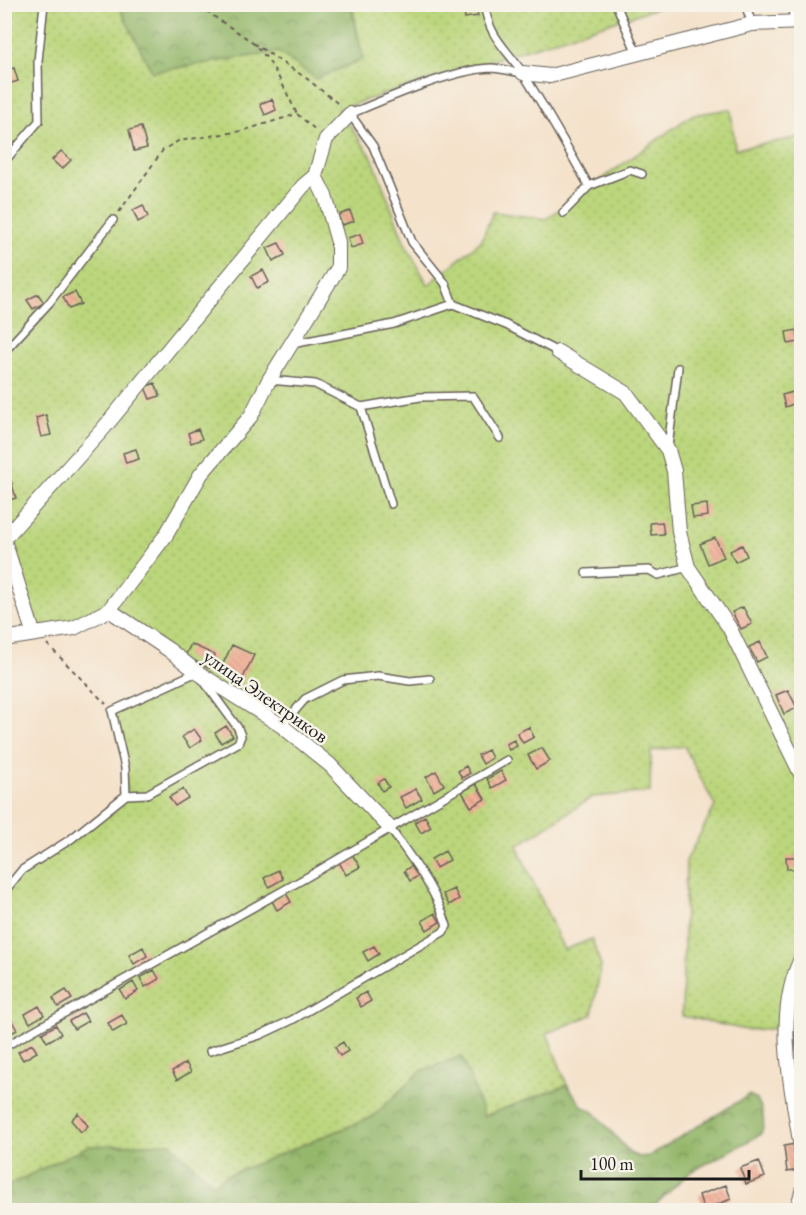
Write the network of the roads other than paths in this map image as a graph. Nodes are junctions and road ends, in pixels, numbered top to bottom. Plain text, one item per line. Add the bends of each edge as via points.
1 (484, 4) edge
2 (616, 4) edge
3 (745, 4) edge
4 (791, 4) edge
5 (46, 6) edge
6 (798, 22) edge
7 (752, 24) junction
8 (638, 56) junction
9 (523, 74) junction
10 (350, 114) junction
11 (4, 162) edge
12 (642, 174) dead end
13 (315, 176) junction
14 (589, 186) junction
15 (563, 213) dead end
16 (113, 220) road end
17 (453, 304) junction
18 (291, 344) junction
19 (4, 352) edge
20 (558, 352) joint
21 (678, 368) dead end
22 (269, 380) junction
23 (361, 407) junction
24 (500, 438) dead end
25 (668, 450) junction
26 (391, 504) dead end
27 (4, 540) edge
28 (688, 567) junction
29 (586, 573) dead end
30 (109, 610) junction
31 (33, 632) junction
32 (4, 639) edge
33 (197, 672) junction
34 (430, 680) dead end
35 (282, 726) junction
36 (507, 760) dead end
37 (801, 776) edge
38 (126, 795) junction
39 (389, 827) junction
40 (4, 892) edge
41 (801, 957) edge
42 (4, 1047) edge
43 (210, 1051) dead end
44 (801, 1154) edge
45 (801, 1192) edge
46 (796, 1208) edge

1 - 9 lane via 492,33
2 - 8 lane
3 - 7 lane
4 - 6 lane
5 - 11 lane via 38,61 39,121
6 - 7 street
7 - 8 street
8 - 9 street via 550,76
9 - 10 lane via 491,68 462,74
9 - 14 lane
10 - 13 street via 326,139
10 - 17 lane via 373,147 412,242 445,284
12 - 14 lane via 630,170
13 - 18 street via 338,243 338,268
13 - 27 street via 103,429
14 - 15 lane
16 - 19 lane via 50,303
17 - 18 lane via 394,324
17 - 20 lane
18 - 22 street
20 - 25 street via 626,393
21 - 25 lane
22 - 23 lane via 315,384
22 - 30 street via 251,416 201,474 166,535
23 - 24 lane via 420,397 473,396
23 - 26 lane
25 - 28 street
27 - 31 street
28 - 29 lane via 658,575 649,570
28 - 37 street via 729,627
30 - 31 street via 74,628
30 - 33 street, улица Электриков
31 - 32 street
33 - 35 street, улица Электриков
33 - 38 lane via 112,711 125,768
33 - 38 lane via 238,728 238,743 147,794
34 - 35 lane via 378,676 343,680 305,699
35 - 39 street, улица Электриков via 330,765
36 - 39 lane
38 - 40 lane via 71,839 22,870
39 - 42 lane
39 - 43 lane via 442,910 447,926 443,932 292,1020
41 - 44 street via 793,975 785,1036
45 - 46 street

